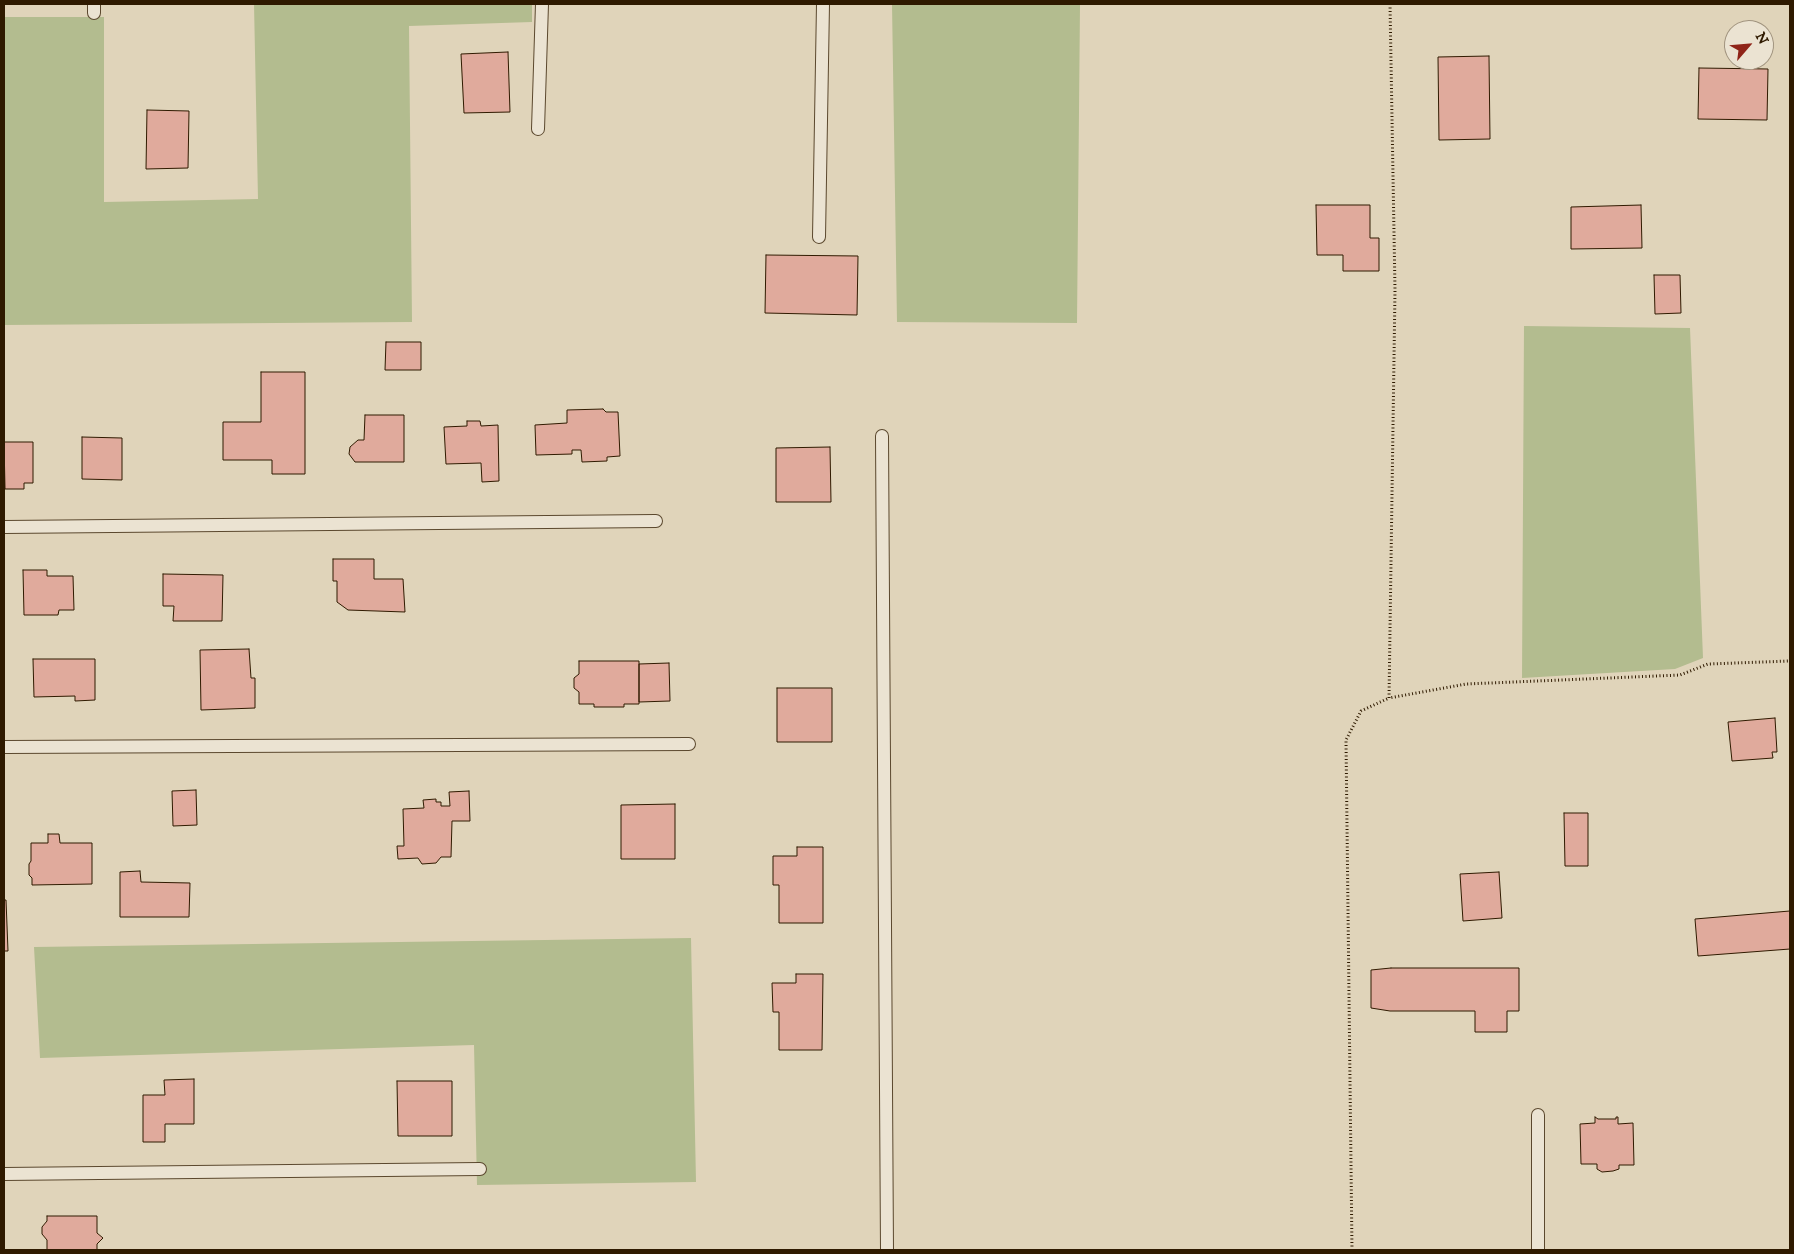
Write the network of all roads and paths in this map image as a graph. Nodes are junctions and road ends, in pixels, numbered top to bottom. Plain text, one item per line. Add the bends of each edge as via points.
1 (542, 4) edge
2 (823, 4) edge
3 (1390, 4) edge
4 (538, 130) dead end
5 (819, 237) dead end
6 (882, 436) dead end
7 (656, 521) dead end
8 (4, 527) edge
9 (1790, 661) edge
10 (1389, 698) junction
11 (689, 744) dead end
12 (4, 747) edge
13 (1538, 1115) dead end
14 (480, 1169) dead end
15 (4, 1174) edge
16 (887, 1250) edge
17 (1352, 1250) edge
18 (1538, 1250) edge

1 - 4 lane
2 - 5 lane
3 - 10 path via 1395,290
6 - 16 lane
7 - 8 lane
9 - 10 path via 1708,664 1680,675 1466,684
10 - 17 path via 1361,711 1346,740
11 - 12 lane
13 - 18 lane
14 - 15 lane

